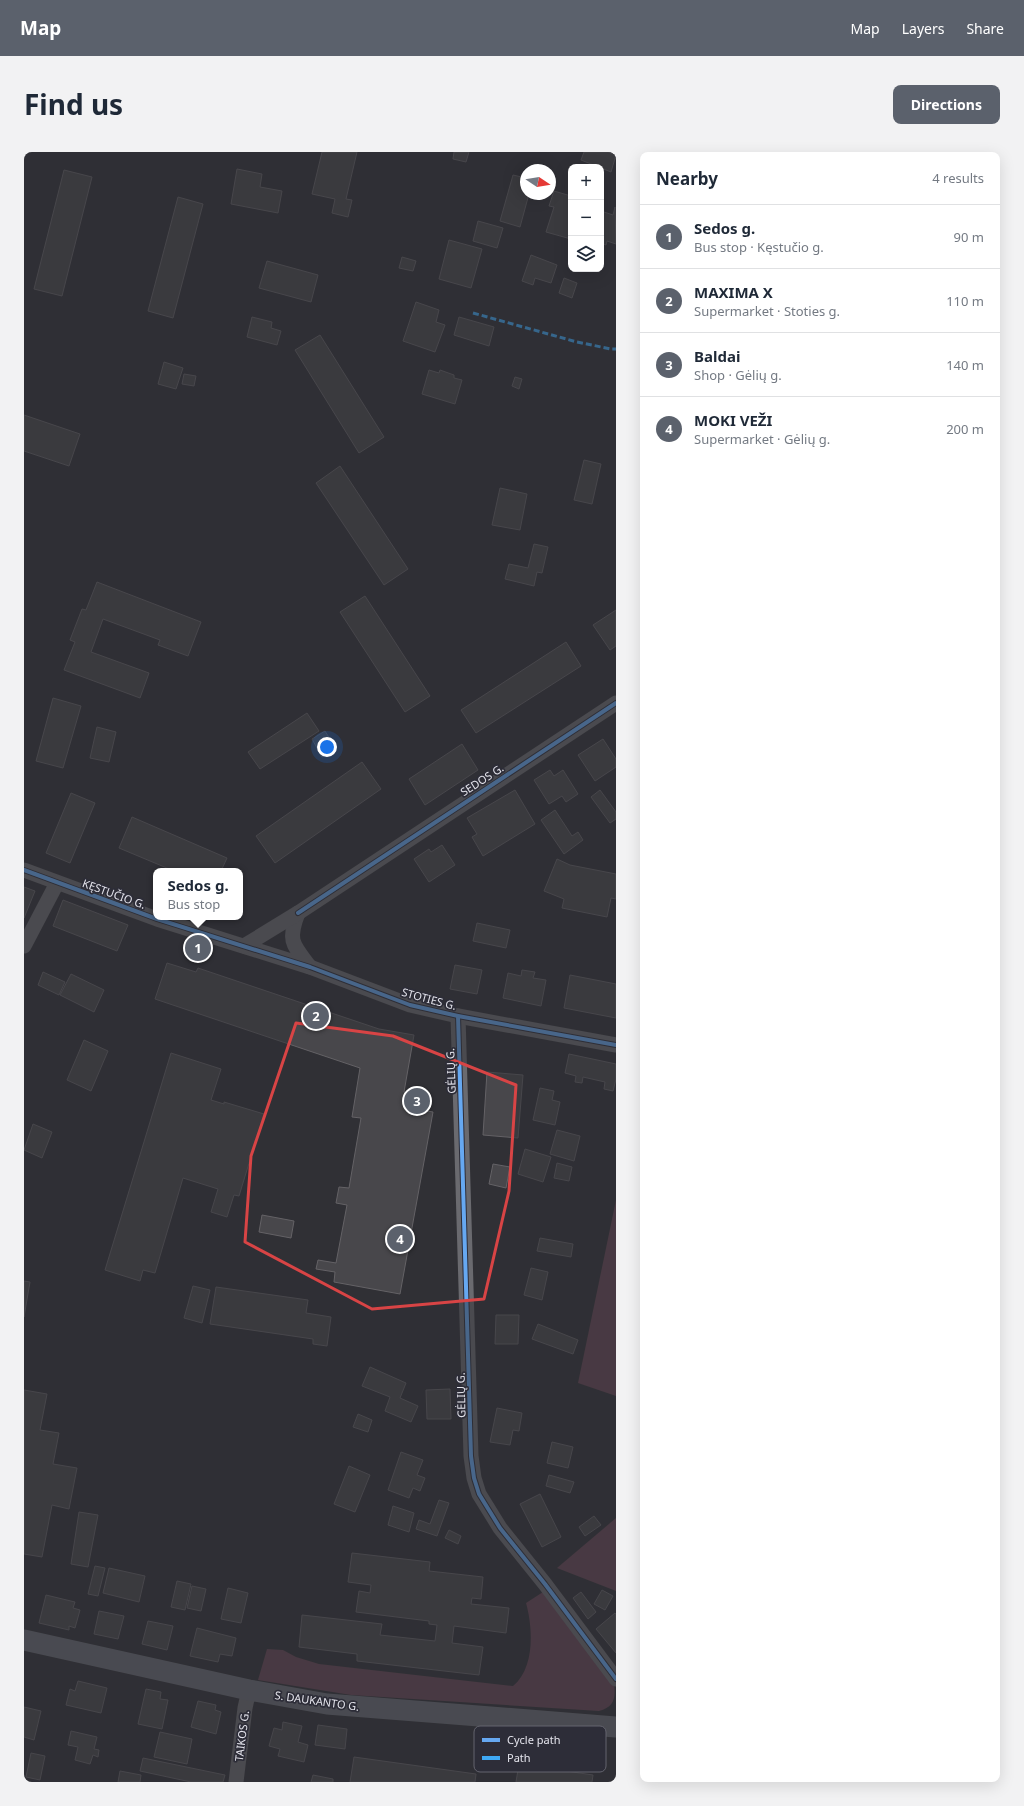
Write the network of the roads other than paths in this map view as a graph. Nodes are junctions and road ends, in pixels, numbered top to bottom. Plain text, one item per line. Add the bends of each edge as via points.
1 (616, 703) edge
2 (24, 870) edge
3 (57, 883) junction
4 (298, 913) junction
5 (153, 918) edge
6 (160, 920) edge
7 (24, 946) edge
8 (244, 946) junction
9 (310, 967) junction
10 (458, 1016) junction
11 (616, 1045) edge
12 (24, 1640) edge
13 (616, 1680) edge
14 (249, 1690) junction
15 (616, 1727) edge
16 (236, 1782) edge

1 - 4 street, SEDOS G.
2 - 3 street, KĘSTUČIO G.
3 - 5 street, KĘSTUČIO G.
3 - 7 street
4 - 8 street, SEDOS G.
4 - 9 street via 292,928 292,941
6 - 8 street, KĘSTUČIO G.
8 - 9 street, STOTIES G.
9 - 10 street, STOTIES G. via 410,1005
10 - 11 street, STOTIES G.
10 - 13 street, GĖLIŲ G. via 471,1456 474,1478 479,1494 500,1528
12 - 14 main road, S. DAUKANTO G.
14 - 15 main road, S. DAUKANTO G. via 328,1704
14 - 16 street, TAIKOS G.

